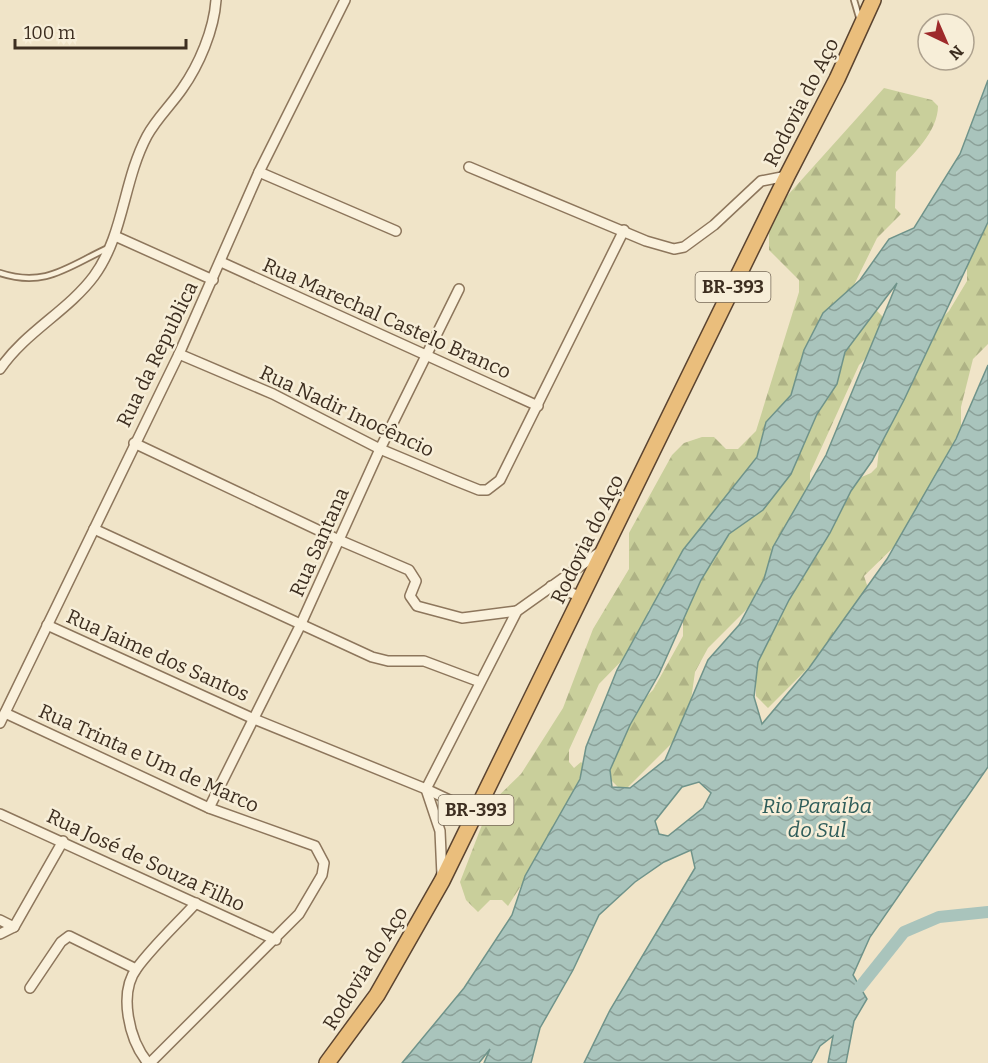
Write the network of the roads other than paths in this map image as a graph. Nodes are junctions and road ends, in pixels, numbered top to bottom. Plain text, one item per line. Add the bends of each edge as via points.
1 (216, 0) edge
2 (345, 0) edge
3 (854, 0) edge
4 (875, 0) edge
5 (862, 25) junction
6 (470, 167) dead end
7 (259, 172) junction
8 (787, 176) junction
9 (624, 230) junction
10 (396, 231) dead end
11 (115, 236) junction
12 (110, 247) junction
13 (221, 262) junction
14 (0, 273) edge
15 (213, 280) junction
16 (459, 289) dead end
17 (179, 354) junction
18 (425, 356) junction
19 (0, 369) edge
20 (538, 406) junction
21 (134, 443) junction
22 (381, 449) junction
23 (94, 529) junction
24 (339, 540) junction
25 (608, 546) junction
26 (550, 586) junction
27 (583, 597) junction
28 (517, 611) junction
29 (47, 625) junction
30 (300, 627) junction
31 (480, 682) junction
32 (4, 713) junction
33 (254, 719) junction
34 (0, 723) edge
35 (426, 789) junction
36 (209, 808) junction
37 (475, 812) junction
38 (0, 814) edge
39 (63, 841) junction
40 (442, 882) junction
41 (196, 903) junction
42 (0, 920) edge
43 (14, 927) junction
44 (0, 934) edge
45 (276, 940) junction
46 (136, 969) junction
47 (30, 988) dead end
48 (149, 1063) edge
49 (327, 1063) edge

1 - 11 street via 199,59 146,138
2 - 7 street, Rua da Republica
3 - 5 lane
4 - 5 highway, Rodovia do Aço / BR-393
5 - 8 highway, Rodovia do Aço / BR-393
6 - 9 street
7 - 10 street
7 - 13 street, Rua da Republica
8 - 9 street via 761,181 684,247 664,247
8 - 25 highway, Rodovia do Aço / BR-393
9 - 20 street
11 - 12 street
11 - 15 street
12 - 14 lane via 35,280
12 - 19 street via 92,279
13 - 15 street, Rua da Republica
13 - 18 street, Rua Marechal Castelo Branco
15 - 17 street, Rua da Republica
16 - 18 street, Rua Santana
17 - 21 street, Rua da Republica
17 - 22 street, Rua Nadir Inocêncio via 273,394
18 - 20 street, Rua Marechal Castelo Branco
18 - 22 street, Rua Santana
20 - 22 street, Rua Nadir Inocêncio via 500,480 487,489 479,490
21 - 23 street, Rua da Republica
21 - 24 street
22 - 24 street, Rua Santana
23 - 29 street, Rua da Republica
23 - 30 street
24 - 28 street via 409,570 416,581 410,596 417,606 462,618
24 - 30 street, Rua Santana
25 - 26 street
25 - 27 highway, Rodovia do Aço / BR-393
26 - 27 street
26 - 28 street
27 - 37 highway, Rodovia do Aço / BR-393
28 - 31 street
29 - 32 street, Rua da Republica
29 - 33 street, Rua Jaime dos Santos
30 - 31 street via 380,660 424,661
30 - 33 street, Rua Santana
31 - 35 street
32 - 34 street, Rua da Republica
32 - 36 street, Rua Trinta e Um de Marco
33 - 35 street, Rua Jaime dos Santos
33 - 36 street, Rua Santana
35 - 37 street, Rua Jaime dos Santos
35 - 40 street via 440,831
36 - 45 street, Rua Trinta e Um de Marco via 319,851 324,862 314,891
37 - 40 highway, Rodovia do Aço / BR-393
38 - 39 street, Rua José de Souza Filho
39 - 41 street, Rua José de Souza Filho
39 - 43 street
40 - 49 highway, Rodovia do Aço / BR-393 via 377,995
41 - 45 street, Rua José de Souza Filho
41 - 46 street
42 - 43 street
43 - 44 street
45 - 48 street, Rua Trinta e Um de Marco
46 - 47 street via 69,936
46 - 48 street via 128,991 129,1018 140,1051

